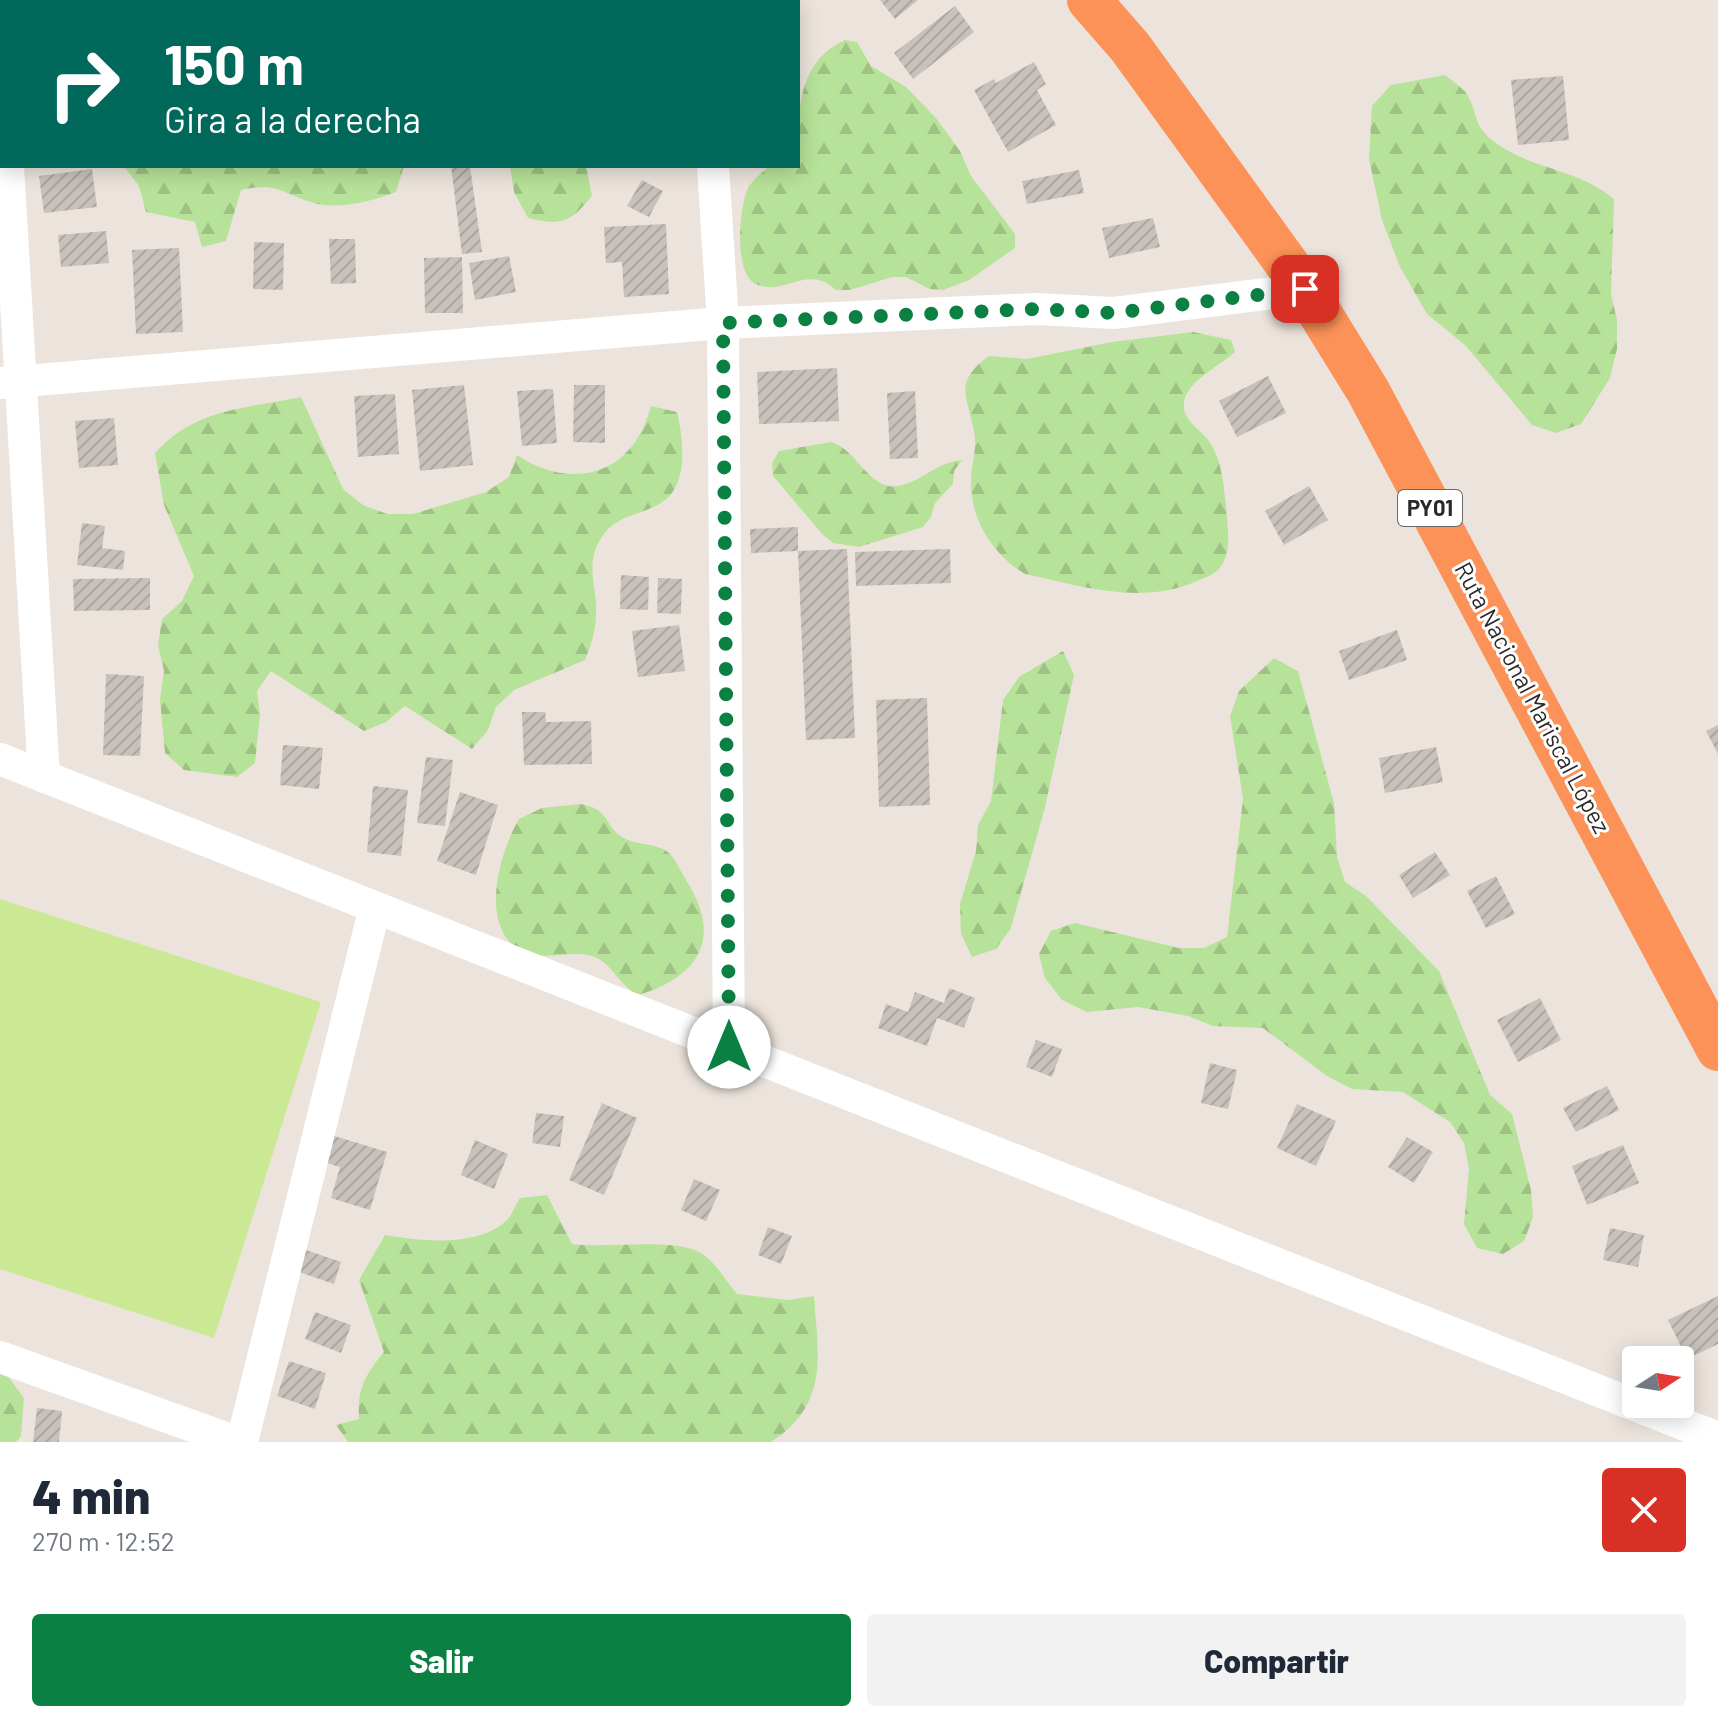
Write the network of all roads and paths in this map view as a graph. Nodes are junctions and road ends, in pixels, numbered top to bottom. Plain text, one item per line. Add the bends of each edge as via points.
1 (1089, 0) edge
2 (8, 168) edge
3 (713, 168) edge
4 (1305, 289) junction
5 (723, 323) junction
6 (11, 382) edge
7 (0, 759) edge
8 (44, 777) junction
9 (375, 907) junction
10 (729, 1047) junction
11 (1718, 1049) edge
12 (0, 1357) edge
13 (1718, 1438) edge
14 (240, 1442) edge

1 - 4 highway, Ruta Nacional Mariscal López / PY01 via 1130,47
2 - 6 street
3 - 5 street
4 - 5 street via 1114,313 1036,309
4 - 11 highway, Ruta Nacional Mariscal López / PY01 via 1368,391
5 - 6 street
5 - 10 street
6 - 8 street
7 - 8 street
8 - 9 street
9 - 10 street
9 - 14 street
10 - 13 street
12 - 14 street

